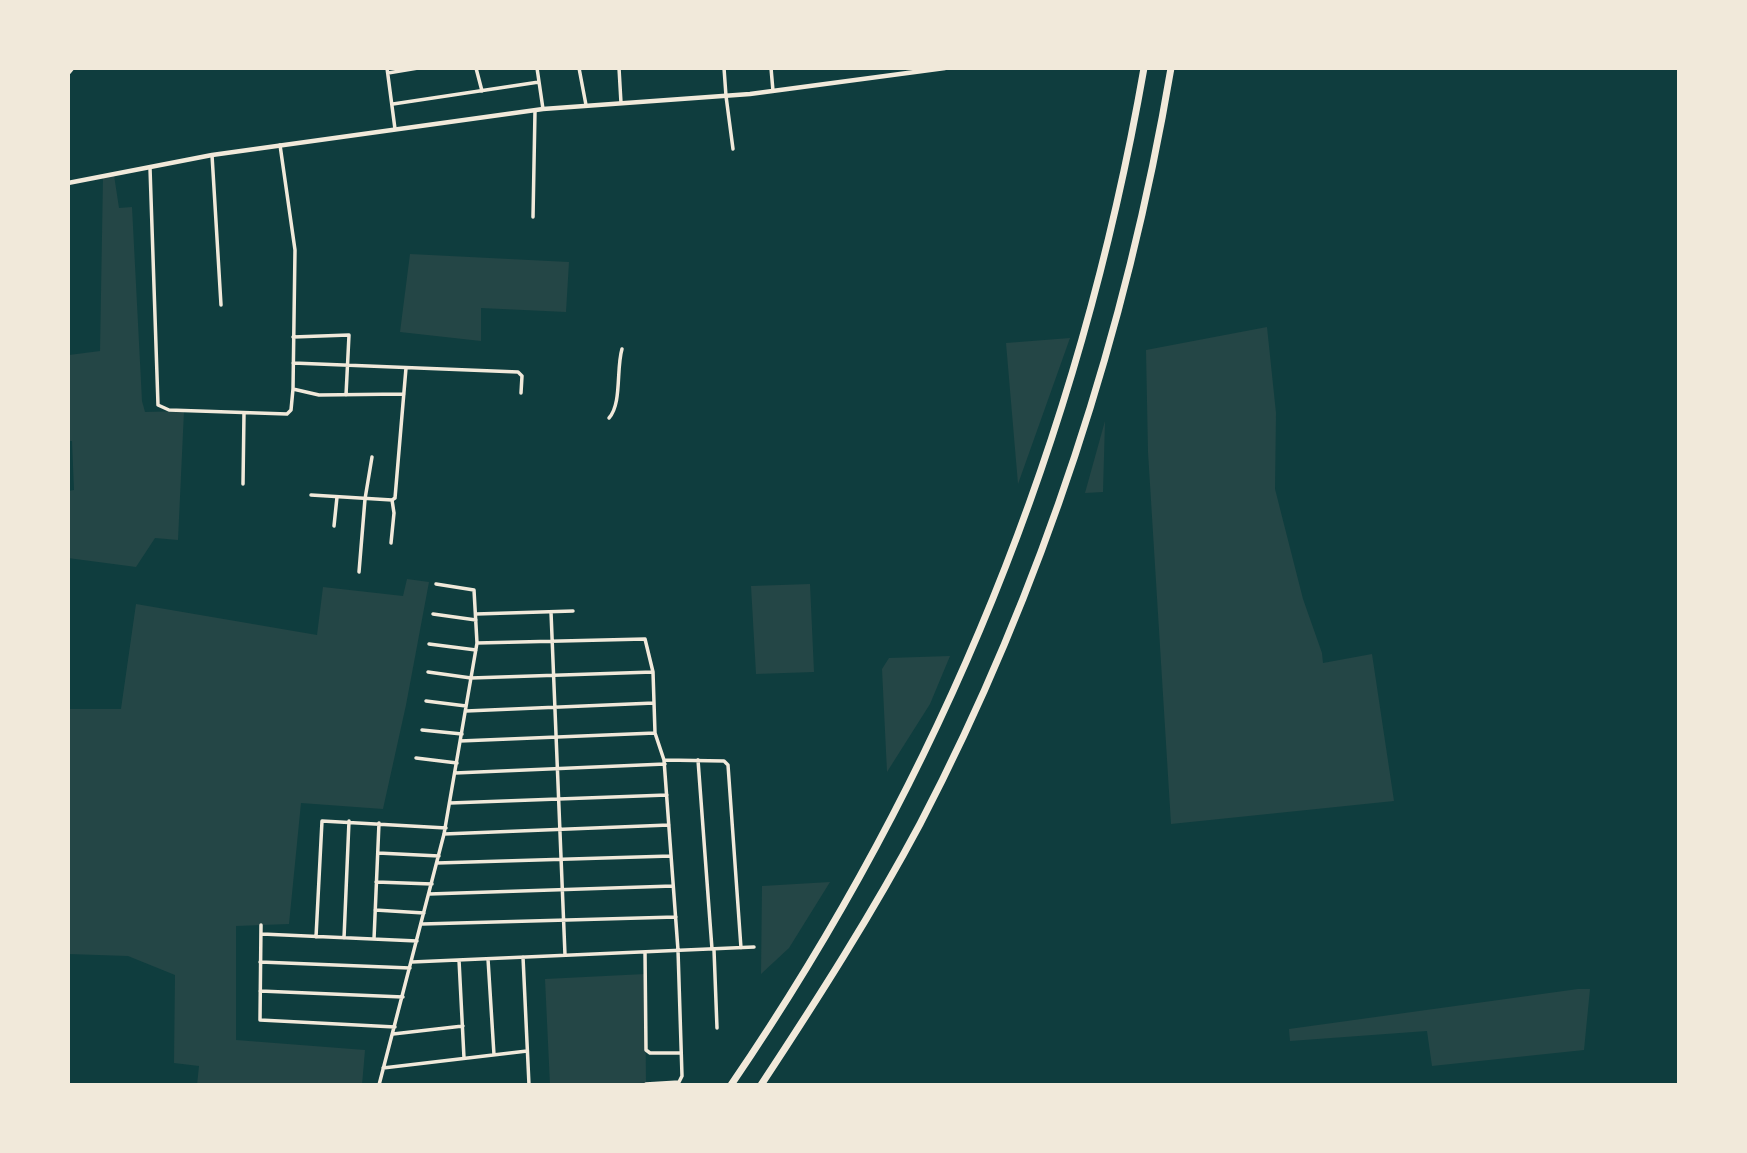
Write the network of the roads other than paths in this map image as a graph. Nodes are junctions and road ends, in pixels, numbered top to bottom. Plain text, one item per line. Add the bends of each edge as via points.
1 (73, 68) edge
2 (418, 68) edge
3 (476, 68) edge
4 (537, 68) edge
5 (579, 68) edge
6 (619, 68) edge
7 (724, 68) edge
8 (771, 68) edge
9 (945, 68) edge
10 (1144, 68) edge
11 (1171, 68) edge
12 (388, 71) edge
13 (68, 74) edge
14 (539, 82) junction
15 (482, 91) junction
16 (773, 91) junction
17 (726, 96) junction
18 (621, 103) junction
19 (393, 104) junction
20 (586, 105) junction
21 (542, 109) junction
22 (535, 110) junction
23 (395, 129) junction
24 (280, 145) junction
25 (733, 149) dead end
26 (212, 155) junction
27 (150, 168) junction
28 (68, 183) edge
29 (533, 217) dead end
30 (221, 305) dead end
31 (293, 337) junction
32 (622, 349) dead end
33 (293, 363) junction
34 (347, 365) junction
35 (406, 368) junction
36 (293, 389) junction
37 (521, 393) dead end
38 (404, 394) junction
39 (346, 395) junction
40 (244, 413) junction
41 (609, 418) dead end
42 (372, 457) dead end
43 (243, 484) dead end
44 (311, 495) dead end
45 (337, 497) junction
46 (365, 499) junction
47 (392, 500) junction
48 (334, 526) dead end
49 (391, 543) dead end
50 (359, 572) dead end
51 (436, 584) dead end
52 (573, 611) dead end
53 (551, 612) junction
54 (433, 614) dead end
55 (476, 617) junction
56 (552, 641) junction
57 (477, 643) junction
58 (429, 644) dead end
59 (476, 650) junction
60 (428, 672) dead end
61 (653, 672) junction
62 (553, 675) junction
63 (471, 678) junction
64 (426, 701) dead end
65 (654, 703) junction
66 (555, 707) junction
67 (466, 708) junction
68 (422, 730) dead end
69 (655, 733) junction
70 (461, 734) junction
71 (556, 737) junction
72 (460, 741) junction
73 (416, 758) dead end
74 (698, 760) junction
75 (665, 762) junction
76 (457, 763) junction
77 (557, 768) junction
78 (455, 772) junction
79 (667, 795) junction
80 (558, 799) junction
81 (450, 803) junction
82 (349, 821) junction
83 (379, 823) junction
84 (669, 825) junction
85 (446, 828) junction
86 (560, 830) junction
87 (444, 834) junction
88 (377, 853) junction
89 (439, 856) junction
90 (671, 856) junction
91 (561, 860) junction
92 (437, 863) junction
93 (376, 882) junction
94 (432, 884) junction
95 (673, 886) junction
96 (562, 890) junction
97 (429, 894) junction
98 (375, 909) junction
99 (424, 913) junction
100 (676, 917) junction
101 (563, 920) junction
102 (261, 925) dead end
103 (421, 925) junction
104 (261, 934) junction
105 (316, 937) junction
106 (344, 938) junction
107 (374, 939) junction
108 (417, 941) junction
109 (754, 947) dead end
110 (741, 948) junction
111 (713, 949) junction
112 (678, 950) junction
113 (645, 952) junction
114 (565, 955) junction
115 (523, 957) junction
116 (488, 958) junction
117 (459, 960) junction
118 (260, 962) junction
119 (412, 962) junction
120 (410, 968) junction
121 (260, 991) junction
122 (403, 997) junction
123 (463, 1026) junction
124 (395, 1027) junction
125 (717, 1028) dead end
126 (393, 1034) junction
127 (527, 1051) junction
128 (681, 1053) junction
129 (494, 1055) junction
130 (464, 1059) junction
131 (382, 1068) junction
132 (646, 1084) edge
133 (379, 1085) edge
134 (529, 1085) edge
135 (731, 1085) edge
136 (761, 1085) edge

1 - 13 street
2 - 12 street
3 - 15 street
4 - 14 street
5 - 20 street
6 - 18 street
7 - 17 street
8 - 16 street
9 - 16 street
10 - 135 highway via 1112,232 1087,326 1013,550 956,689 894,814 782,1010
11 - 136 highway via 1113,330 1036,564 920,823 863,926
12 - 19 street
14 - 15 street
14 - 21 street
15 - 19 street
16 - 17 street
17 - 18 street
17 - 25 street
18 - 20 street
19 - 23 street
20 - 21 street
21 - 22 street
22 - 23 street
22 - 29 street
23 - 24 street
24 - 26 street
24 - 31 street via 295,250
26 - 27 street
26 - 30 street
27 - 28 street
27 - 40 street via 159,405 169,410
31 - 33 street
31 - 34 street via 349,335
32 - 41 street via 615,411
33 - 34 street
33 - 36 street
34 - 35 street
34 - 39 street
35 - 37 street via 519,372
35 - 38 street
36 - 39 street
36 - 40 street via 287,414
38 - 39 street
38 - 47 street via 396,498
40 - 43 street
42 - 46 street
44 - 45 street
45 - 46 street
45 - 48 street
46 - 47 street
46 - 50 street
47 - 49 street
51 - 55 street via 474,590
52 - 53 street
53 - 55 street
53 - 56 street
54 - 55 street
55 - 57 street
56 - 57 street
56 - 61 street via 645,639
56 - 62 street
57 - 59 street
58 - 59 street
59 - 63 street
60 - 63 street
61 - 62 street
61 - 65 street
62 - 63 street
62 - 66 street
63 - 67 street
64 - 67 street
65 - 66 street
65 - 69 street
66 - 67 street
66 - 71 street
67 - 70 street
68 - 70 street
69 - 71 street
69 - 75 street
70 - 72 street
71 - 72 street
71 - 77 street
72 - 76 street
73 - 76 street
74 - 75 street
74 - 110 street via 728,765
74 - 111 street
75 - 77 street
75 - 79 street
76 - 78 street
77 - 78 street
77 - 80 street
78 - 81 street
79 - 80 street
79 - 84 street
80 - 81 street
80 - 86 street
81 - 85 street
82 - 83 street
82 - 105 street via 324,819 320,824
82 - 106 street
83 - 85 street
83 - 88 street
84 - 86 street
84 - 90 street
85 - 87 street
86 - 87 street
86 - 91 street
87 - 89 street
88 - 89 street
88 - 93 street
89 - 92 street
90 - 91 street
90 - 95 street
91 - 92 street
91 - 96 street
92 - 94 street
93 - 94 street
93 - 98 street
94 - 97 street
95 - 96 street
95 - 100 street
96 - 97 street
96 - 101 street
97 - 99 street
98 - 99 street
98 - 107 street
99 - 103 street
100 - 101 street
100 - 112 street
101 - 103 street
101 - 114 street
102 - 104 street
103 - 108 street
104 - 105 street
104 - 118 street
105 - 106 street
106 - 107 street
107 - 108 street
108 - 119 street
109 - 110 street
110 - 111 street
111 - 112 street
111 - 125 street
112 - 113 street
112 - 128 street
113 - 114 street
113 - 128 street via 646,1050
114 - 115 street
115 - 116 street
115 - 127 street
116 - 117 street
116 - 129 street
117 - 119 street
117 - 123 street
118 - 120 street
118 - 121 street
119 - 120 street
120 - 122 street
121 - 122 street
121 - 124 street via 262,1021
122 - 124 street
123 - 126 street
123 - 130 street
124 - 126 street
126 - 131 street
127 - 129 street
127 - 134 street
128 - 132 street via 679,1082
129 - 130 street
130 - 131 street
131 - 133 street

